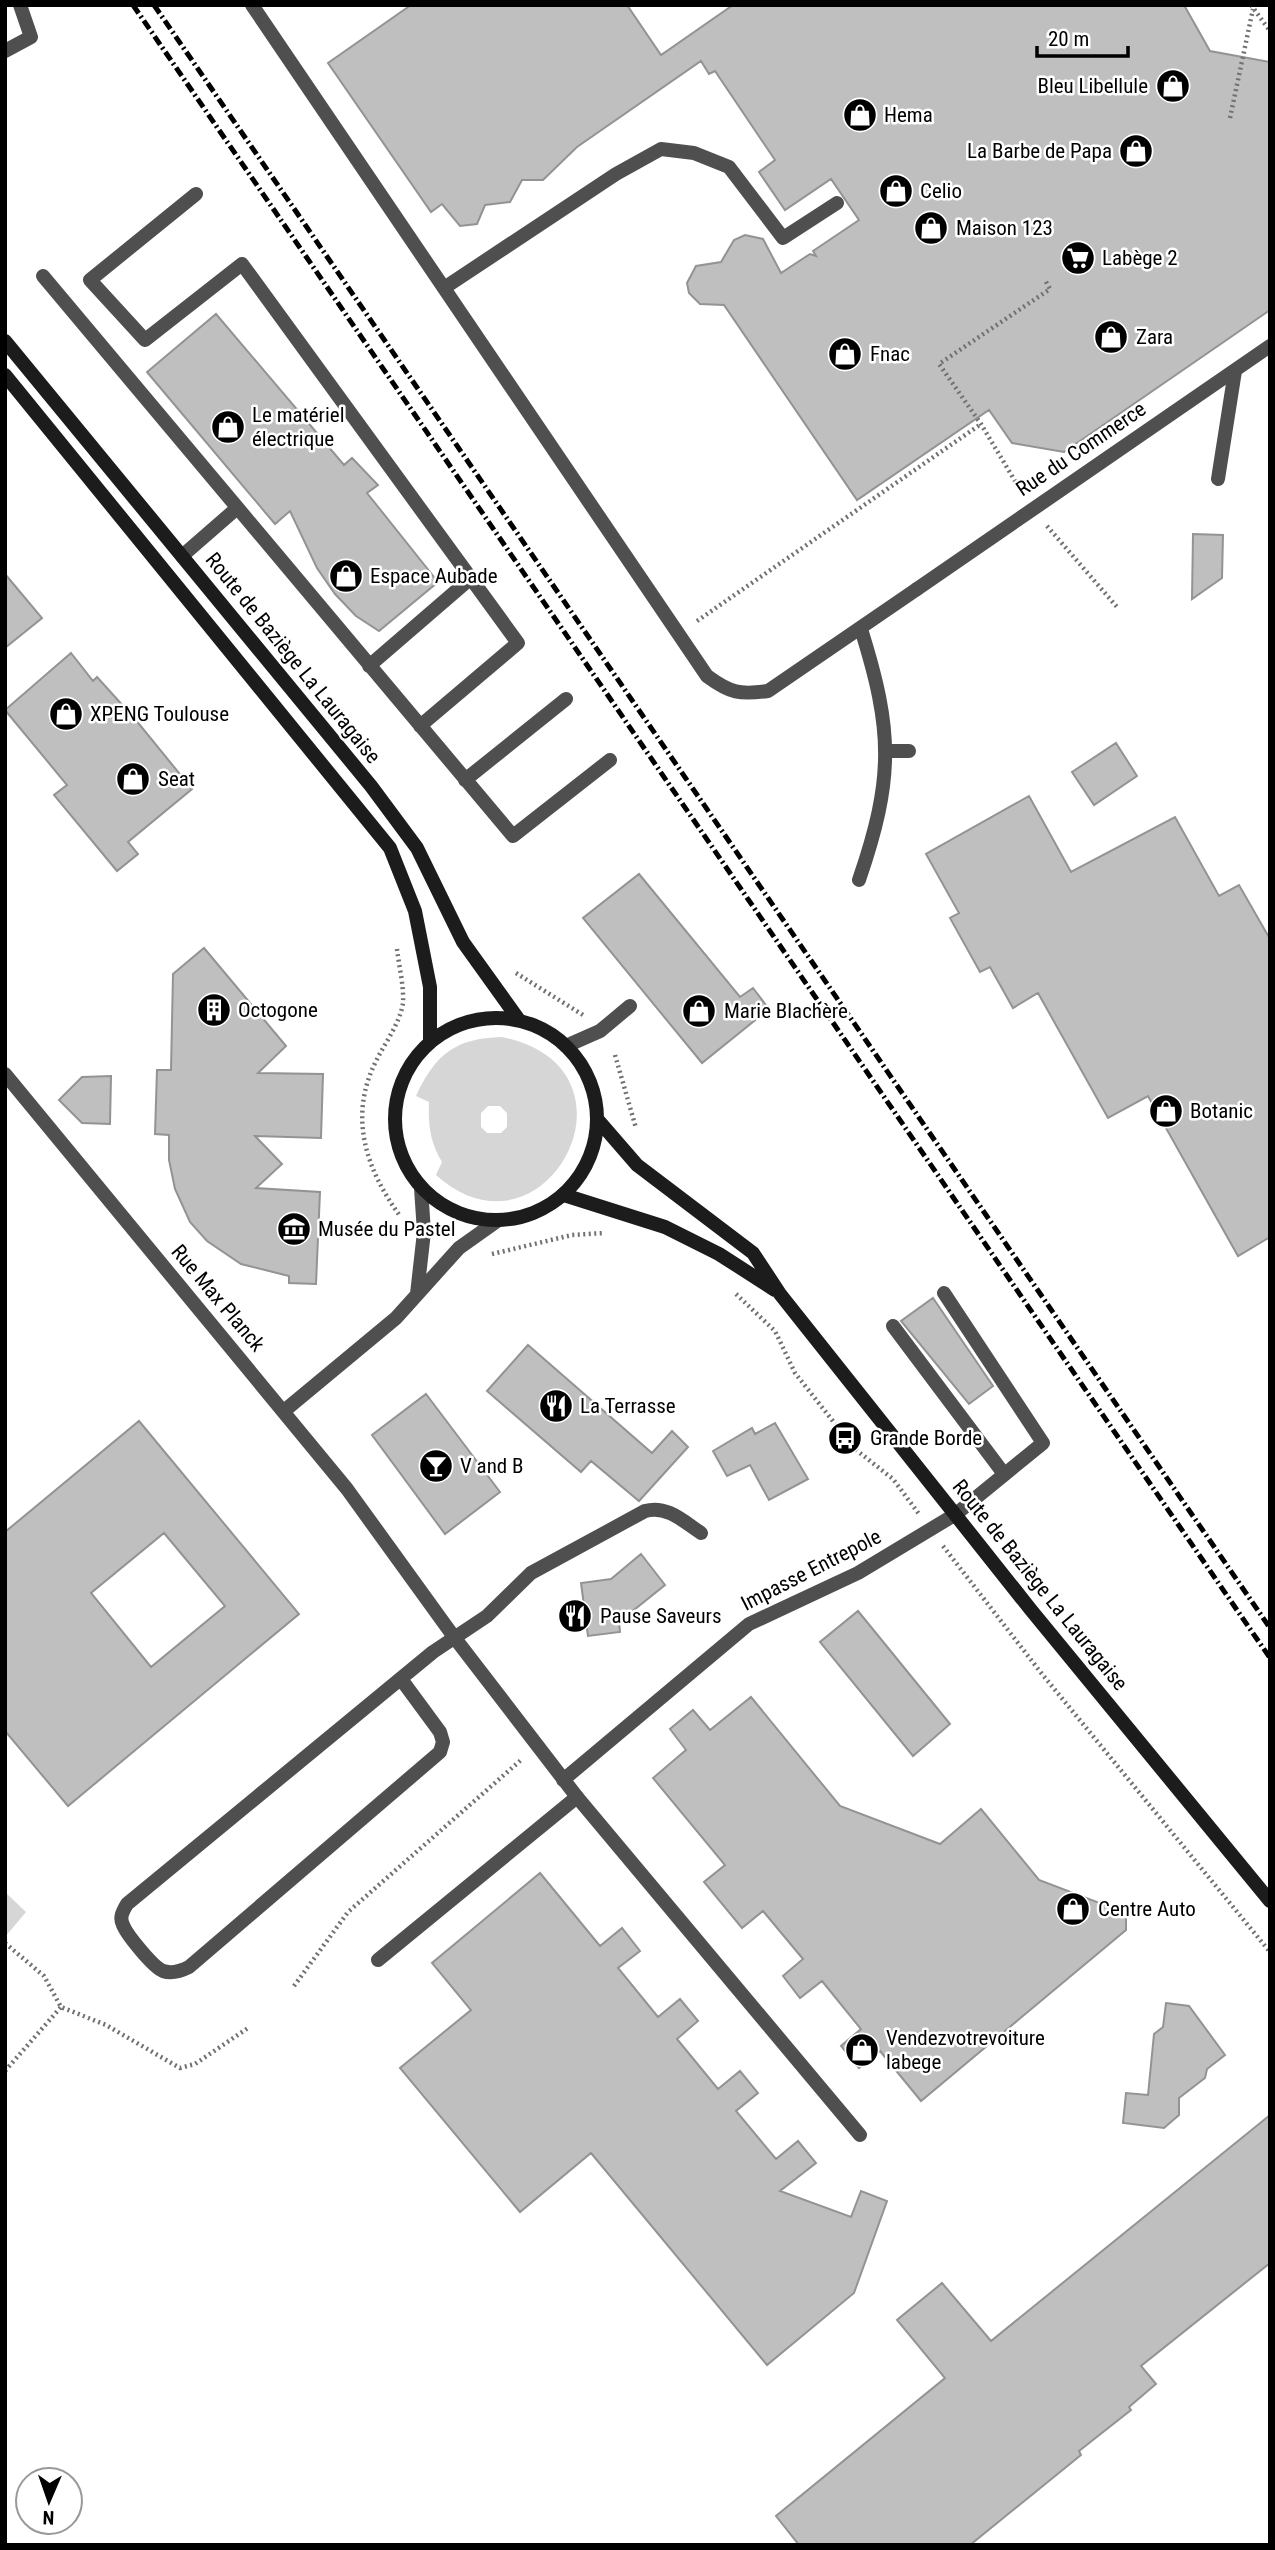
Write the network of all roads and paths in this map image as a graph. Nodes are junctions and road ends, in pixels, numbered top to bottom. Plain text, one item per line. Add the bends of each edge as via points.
1 (20, 5) edge
2 (252, 5) edge
3 (1252, 7) edge
4 (1270, 32) edge
5 (5, 51) edge
6 (1230, 118) dead end
7 (196, 194) dead end
8 (837, 203) dead end
9 (43, 276) dead end
10 (1045, 280) dead end
11 (444, 289) junction
12 (5, 341) edge
13 (1270, 346) edge
14 (1235, 370) junction
15 (5, 375) edge
16 (981, 424) junction
17 (1218, 479) dead end
18 (1031, 508) junction
19 (236, 509) junction
20 (183, 556) junction
21 (471, 578) junction
22 (1117, 607) dead end
23 (861, 629) junction
24 (678, 633) junction
25 (369, 666) junction
26 (566, 699) dead end
27 (420, 726) junction
28 (886, 751) junction
29 (909, 751) dead end
30 (610, 760) dead end
31 (466, 780) junction
32 (859, 880) dead end
33 (396, 935) dead end
34 (519, 976) dead end
35 (630, 1006) dead end
36 (583, 1015) dead end
37 (519, 1020) junction
38 (430, 1042) junction
39 (566, 1046) junction
40 (615, 1055) dead end
41 (5, 1074) edge
42 (598, 1120) junction
43 (640, 1136) dead end
44 (421, 1188) junction
45 (564, 1195) junction
46 (497, 1221) junction
47 (407, 1225) dead end
48 (617, 1235) dead end
49 (491, 1255) dead end
50 (730, 1288) dead end
51 (944, 1293) dead end
52 (417, 1294) junction
53 (780, 1294) junction
54 (893, 1326) dead end
55 (284, 1411) junction
56 (1004, 1474) junction
57 (956, 1514) junction
58 (931, 1531) junction
59 (701, 1532) dead end
60 (454, 1637) junction
61 (401, 1679) junction
62 (537, 1745) junction
63 (563, 1780) junction
64 (577, 1797) junction
65 (1270, 1900) edge
66 (5, 1943) edge
67 (1270, 1952) edge
68 (378, 1960) dead end
69 (294, 1986) dead end
70 (61, 2007) junction
71 (248, 2028) dead end
72 (5, 2071) edge
73 (860, 2135) dead end

1 - 5 street via 31,37
2 - 11 street, Rue du Commerce
3 - 4 path
3 - 6 path
7 - 21 street via 90,280 145,340 242,264
8 - 11 street via 783,238 729,167 694,153 661,149
9 - 19 street
10 - 16 path via 1050,289 939,364
11 - 24 street, Rue du Commerce
12 - 20 main road, Route de Baziège La Lauragaise
13 - 14 street, Rue du Commerce
14 - 17 street
14 - 18 street, Rue du Commerce
15 - 38 main road, Route de Baziège La Lauragaise via 390,848 415,911 430,987
16 - 18 path
16 - 24 path
18 - 22 path
18 - 23 street, Rue du Commerce
19 - 20 street
19 - 25 street
20 - 37 main road, Route de Baziège La Lauragaise via 417,848 463,942
21 - 25 street
21 - 27 street via 518,643
23 - 24 street, Rue du Commerce via 778,686 746,694 727,690 707,676
23 - 28 street via 885,715
25 - 27 street
26 - 31 street
27 - 31 street
28 - 29 street
28 - 32 street via 879,817
30 - 31 street via 513,836
33 - 47 path via 402,1003 369,1075 362,1104 363,1133 378,1186
34 - 36 path
35 - 39 street via 600,1031
37 - 38 main road via 487,1018 456,1026
37 - 39 main road
38 - 44 main road via 408,1067 397,1097 395,1130 403,1161
39 - 42 main road via 584,1067 595,1093
40 - 43 path
41 - 55 street, Rue Max Planck
42 - 45 main road via 594,1148 582,1174
42 - 53 main road, Route de Baziège La Lauragaise via 637,1165 753,1252
44 - 46 main road via 443,1206 469,1217
44 - 52 street via 424,1232
45 - 46 main road via 522,1218
45 - 53 main road, Route de Baziège La Lauragaise via 665,1227 719,1254
46 - 52 street via 459,1248
48 - 49 path via 572,1235
50 - 58 path via 775,1331 795,1373 855,1449 893,1479
51 - 56 street, Impasse Entrepole via 1043,1443
52 - 55 street via 396,1318
53 - 57 main road, Route de Baziège La Lauragaise
54 - 56 street
55 - 60 street
56 - 57 street, Impasse Entrepole
57 - 58 street, Impasse Entrepole
57 - 65 main road, Route de Baziège La Lauragaise
58 - 63 street, Impasse Entrepole via 858,1573 749,1624
58 - 67 path via 1050,1685
59 - 60 street via 667,1510 645,1511 531,1573 487,1616
60 - 61 street
60 - 62 street
61 - 61 street via 127,1904 122,1925 152,1964 163,1972 189,1967 440,1752 440,1732
62 - 63 street
62 - 69 path via 348,1912
63 - 64 street
64 - 68 street
64 - 73 street
66 - 70 path via 44,1976
70 - 71 path via 106,2025 180,2068 195,2064
70 - 72 path

